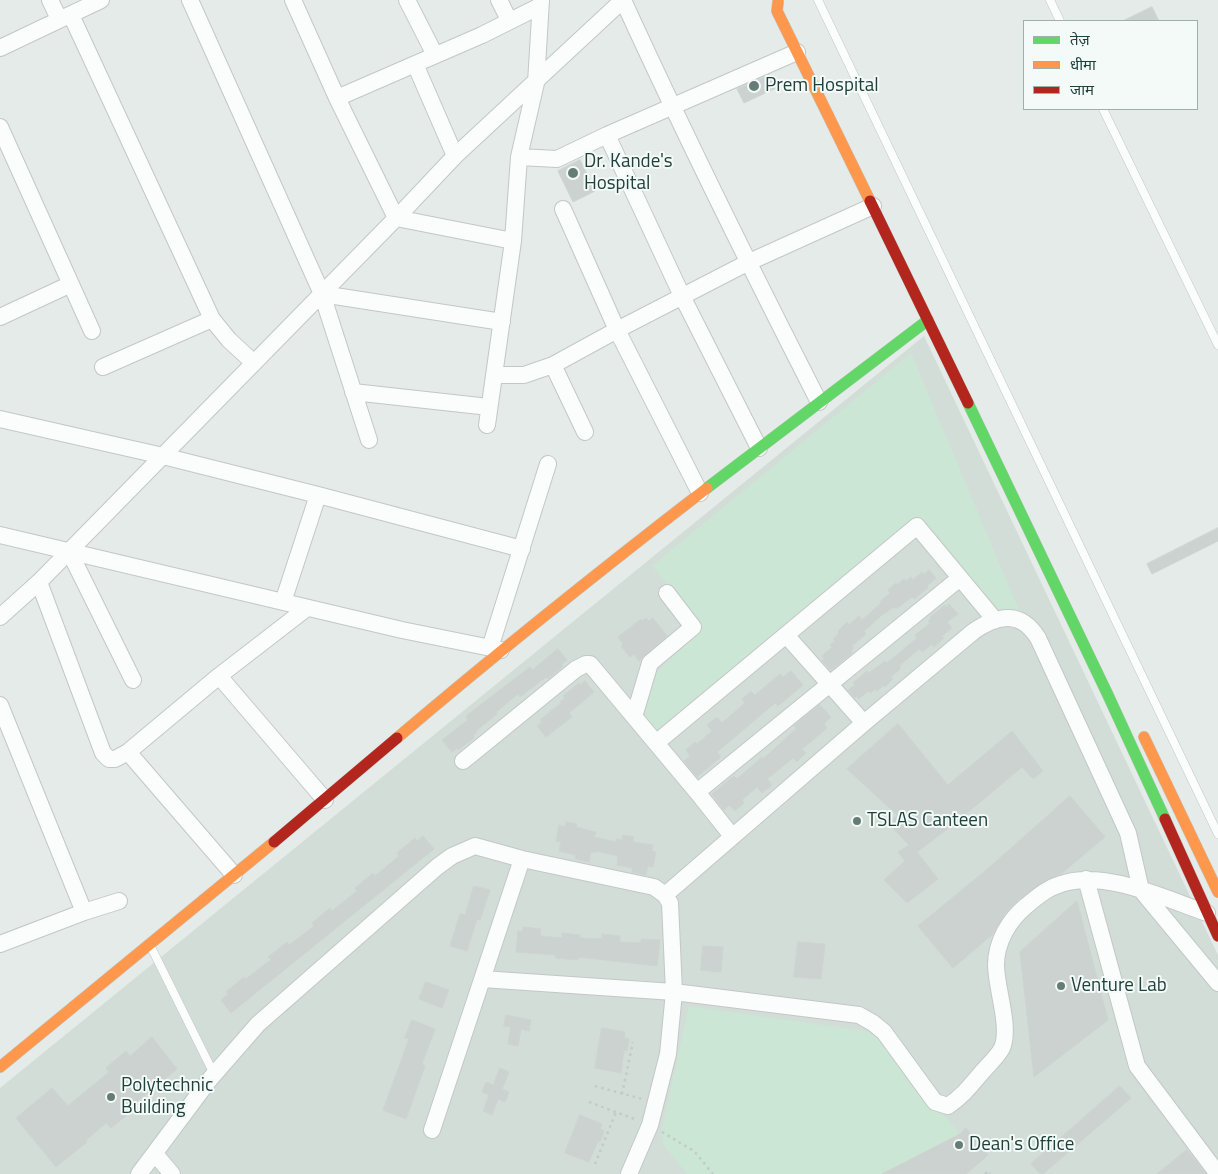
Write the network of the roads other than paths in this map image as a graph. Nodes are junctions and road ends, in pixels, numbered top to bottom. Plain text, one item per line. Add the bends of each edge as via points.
1 (50, 0) edge
2 (101, 0) edge
3 (190, 0) edge
4 (293, 0) edge
5 (407, 0) edge
6 (499, 0) edge
7 (623, 0) edge
8 (818, 0) edge
9 (1050, 0) edge
10 (541, 3) edge
11 (781, 3) edge
12 (65, 17) junction
13 (509, 20) junction
14 (1060, 20) edge
15 (0, 48) edge
16 (797, 52) junction
17 (435, 55) junction
18 (415, 64) junction
19 (536, 83) junction
20 (337, 98) junction
21 (671, 106) junction
22 (1103, 110) edge
23 (0, 128) edge
24 (606, 135) junction
25 (456, 156) junction
26 (519, 157) junction
27 (873, 206) junction
28 (563, 209) dead end
29 (396, 218) junction
30 (513, 241) junction
31 (747, 263) junction
32 (71, 284) junction
33 (322, 294) junction
34 (682, 296) junction
35 (0, 316) edge
36 (212, 319) junction
37 (928, 320) junction
38 (502, 322) junction
39 (92, 330) dead end
40 (617, 330) junction
41 (1218, 345) edge
42 (254, 363) junction
43 (553, 365) junction
44 (103, 367) dead end
45 (494, 375) junction
46 (353, 392) junction
47 (819, 402) junction
48 (489, 407) junction
49 (0, 419) edge
50 (487, 425) dead end
51 (585, 432) dead end
52 (369, 440) dead end
53 (759, 448) junction
54 (163, 456) junction
55 (548, 464) dead end
56 (700, 493) junction
57 (318, 495) junction
58 (0, 535) edge
59 (522, 549) junction
60 (69, 551) junction
61 (960, 578) junction
62 (39, 582) junction
63 (667, 593) dead end
64 (283, 602) junction
65 (307, 608) junction
66 (2, 613) edge
67 (995, 620) junction
68 (786, 635) junction
69 (495, 649) junction
70 (219, 676) junction
71 (133, 680) dead end
72 (829, 685) junction
73 (0, 705) edge
74 (634, 717) junction
75 (1137, 722) dead end
76 (864, 723) junction
77 (656, 743) junction
78 (128, 752) junction
79 (463, 761) dead end
80 (697, 792) junction
81 (325, 800) junction
82 (1218, 834) edge
83 (732, 836) junction
84 (522, 859) junction
85 (234, 875) junction
86 (1086, 879) junction
87 (1141, 890) junction
88 (1218, 892) edge
89 (665, 895) junction
90 (118, 901) dead end
91 (84, 912) junction
92 (1207, 913) junction
93 (1218, 936) edge
94 (1, 940) edge
95 (150, 945) junction
96 (482, 979) junction
97 (1218, 983) edge
98 (674, 992) junction
99 (0, 1067) edge
100 (214, 1074) junction
101 (432, 1130) dead end
102 (155, 1154) junction
103 (139, 1174) edge
104 (172, 1174) edge
105 (629, 1174) edge
106 (1218, 1174) edge

1 - 12 street
2 - 12 street
3 - 33 street
4 - 20 street
5 - 17 street
6 - 13 street
7 - 19 street
7 - 21 street
8 - 82 lane
9 - 14 lane
10 - 13 street
10 - 19 street
11 - 16 street via 777,11
12 - 15 street
12 - 36 street
13 - 17 street
16 - 21 street
16 - 27 street
17 - 18 street
18 - 20 street
18 - 25 street
19 - 25 street
19 - 26 street
20 - 29 street
21 - 24 street
21 - 31 street
22 - 41 lane
23 - 32 street
24 - 26 street via 557,159
24 - 34 street
25 - 29 street
26 - 30 street
27 - 31 street
27 - 37 street
28 - 40 street
29 - 30 street
29 - 33 street
30 - 38 street
31 - 34 street
31 - 47 street
32 - 35 street
32 - 39 street
33 - 38 street
33 - 42 street
33 - 46 street
34 - 40 street
34 - 53 street
36 - 42 street
36 - 44 street
37 - 47 street
37 - 92 street via 1107,693
38 - 45 street
40 - 43 street
40 - 56 street
42 - 54 street
43 - 45 street via 524,374
43 - 51 street
45 - 48 street
46 - 48 street
46 - 52 street
47 - 53 street
48 - 50 street
49 - 54 street
53 - 56 street
54 - 57 street
54 - 60 street
55 - 59 street
56 - 69 street via 507,647
57 - 59 street
57 - 64 street
58 - 60 street
59 - 69 street
60 - 62 street
60 - 64 street
60 - 71 street
61 - 67 street
61 - 68 street via 917,526
61 - 72 street
62 - 66 street
62 - 78 street via 103,753 109,759
63 - 74 street via 693,627 650,663
64 - 65 street
65 - 69 street
65 - 70 street
67 - 76 street via 974,631
67 - 87 street via 1013,618 1024,622 1038,638 1128,834
68 - 72 street
68 - 77 street
69 - 81 street
70 - 78 street
70 - 81 street
72 - 76 street
72 - 80 street
73 - 91 street
74 - 77 street
74 - 79 street via 590,664 586,664
75 - 88 street
76 - 83 street
77 - 80 street
78 - 85 street
80 - 83 street
81 - 85 street
83 - 89 street
84 - 89 street via 643,884
84 - 96 street
84 - 100 street via 475,846 452,856 258,1024
85 - 95 street
86 - 87 street
86 - 98 street via 1051,888 1021,910 1010,924 1003,936 996,965 1002,1009 1002,1049 960,1098 948,1106 935,1102 884,1032 860,1015
86 - 106 street via 1137,1066
87 - 92 street
87 - 97 street
89 - 98 street via 670,903
90 - 91 street
91 - 94 street
92 - 93 street
95 - 99 street
95 - 100 lane
96 - 98 street
96 - 101 street
98 - 105 street via 668,1054 656,1103
100 - 102 street
102 - 103 street
102 - 104 street

